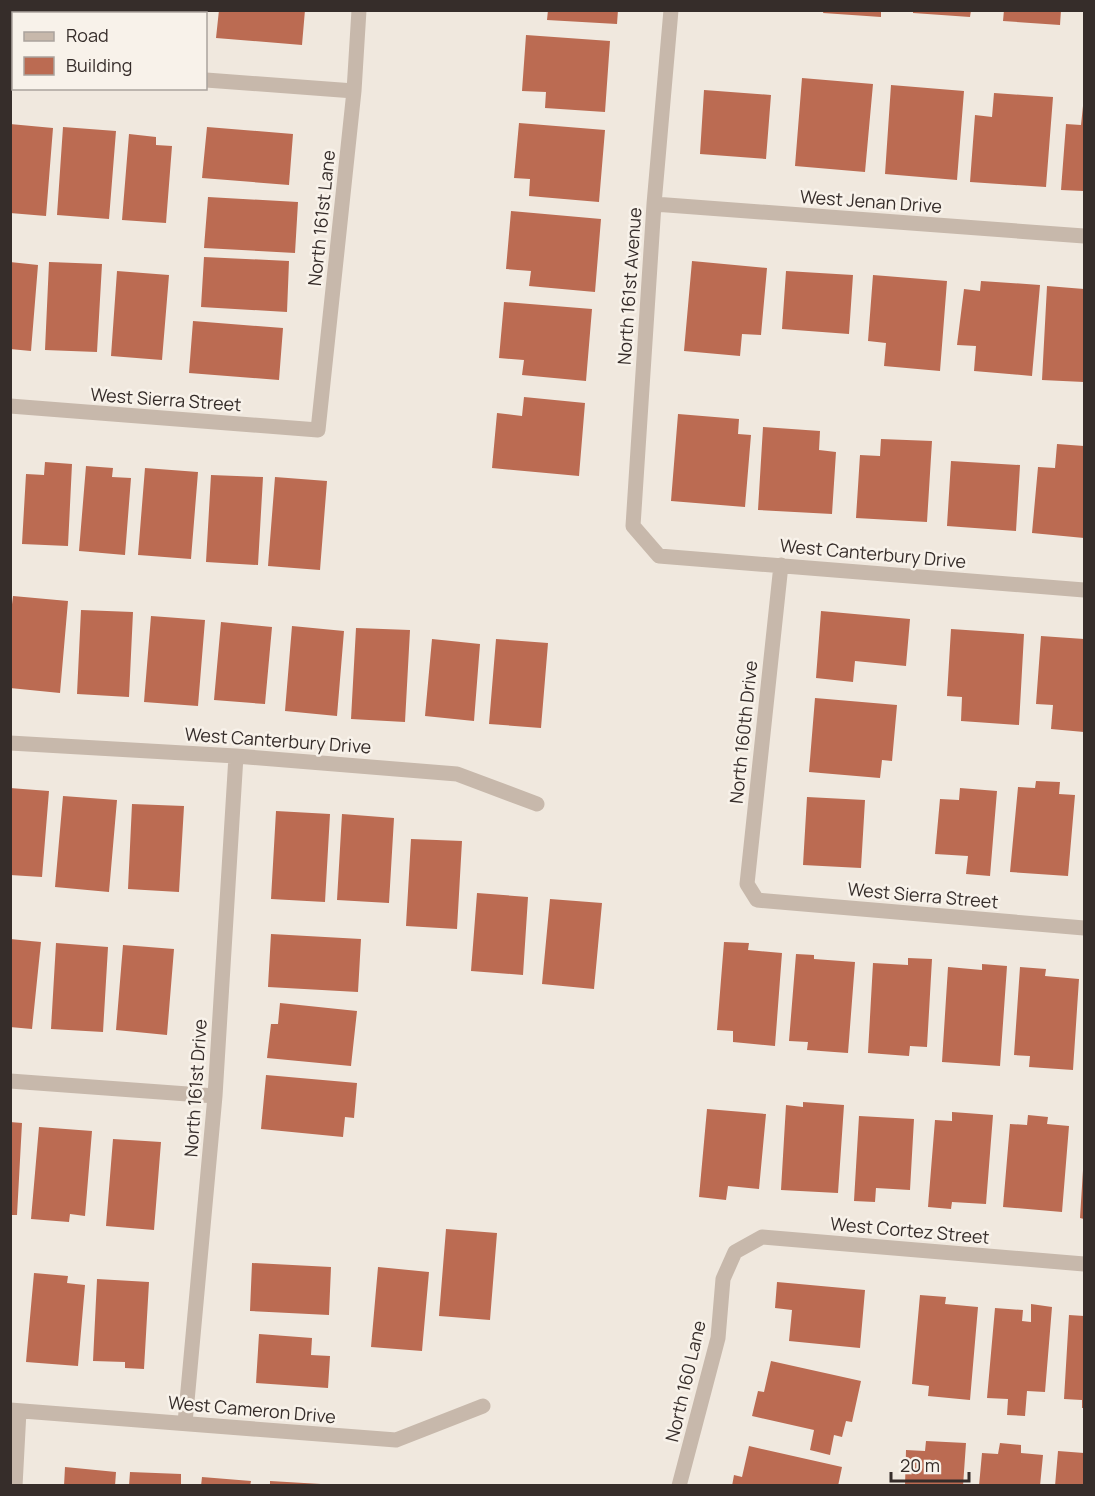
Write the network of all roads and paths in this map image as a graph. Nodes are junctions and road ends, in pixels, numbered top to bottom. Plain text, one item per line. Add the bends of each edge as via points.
1 (360, 10) edge
2 (671, 10) edge
3 (207, 80) edge
4 (354, 91) junction
5 (654, 204) junction
6 (1084, 236) edge
7 (10, 406) edge
8 (318, 430) joint
9 (659, 556) joint
10 (781, 565) junction
11 (1084, 590) edge
12 (10, 743) edge
13 (236, 756) junction
14 (537, 804) dead end
15 (758, 900) joint
16 (1084, 928) edge
17 (10, 1081) edge
18 (216, 1096) junction
19 (735, 1252) joint
20 (1084, 1264) edge
21 (483, 1406) dead end
22 (15, 1410) edge
23 (185, 1423) junction
24 (15, 1485) edge
25 (679, 1485) edge

1 - 4 street, North 161st Lane
2 - 5 street, North 161st Avenue
3 - 4 street
4 - 8 street, North 161st Lane
5 - 6 street, West Jenan Drive
5 - 9 street, North 161st Avenue via 633,526
7 - 8 street, West Sierra Street
9 - 10 street, West Canterbury Drive
10 - 11 street, West Canterbury Drive
10 - 15 street, North 160th Drive via 747,884
12 - 13 street, West Canterbury Drive
13 - 14 street, West Canterbury Drive via 457,774
13 - 18 street, North 161st Drive
15 - 16 street, West Sierra Street
17 - 18 street
18 - 23 street, North 161st Drive
19 - 20 street, West Cortez Street via 762,1237
19 - 25 street, North 160 Lane via 723,1279 718,1338
21 - 23 street, West Cameron Drive via 396,1440
22 - 23 street, West Cameron Drive
22 - 24 street

